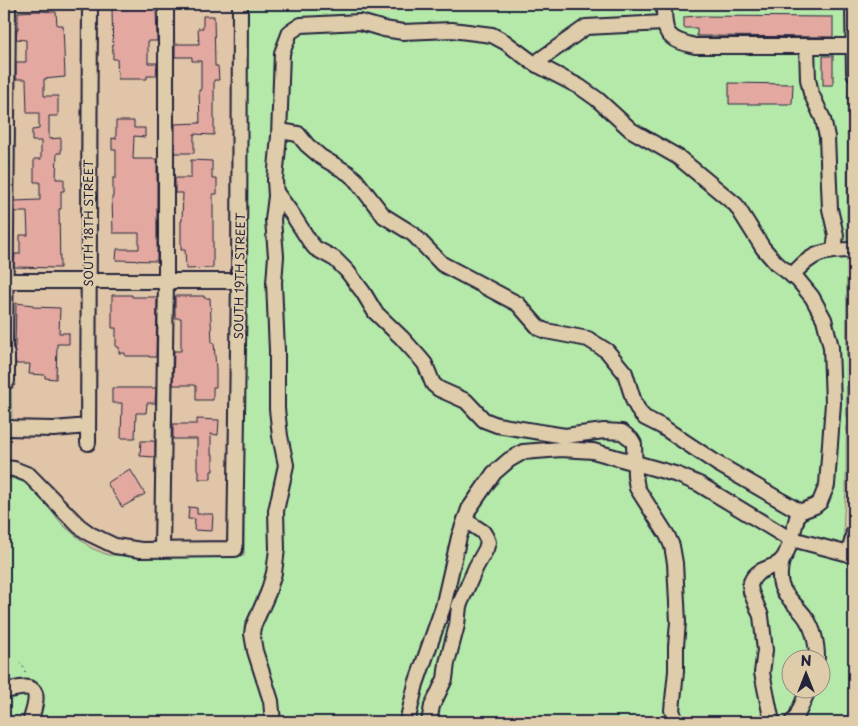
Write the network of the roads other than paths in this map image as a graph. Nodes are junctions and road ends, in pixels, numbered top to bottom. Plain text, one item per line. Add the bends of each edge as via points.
1 (8, 4) edge
2 (90, 4) edge
3 (166, 4) edge
4 (240, 4) edge
5 (664, 4) edge
6 (854, 4) edge
7 (664, 23) junction
8 (854, 46) edge
9 (807, 47) junction
10 (537, 65) junction
11 (854, 73) edge
12 (280, 131) junction
13 (276, 192) junction
14 (834, 250) junction
15 (854, 250) edge
16 (792, 276) junction
17 (88, 280) junction
18 (166, 280) junction
19 (5, 281) edge
20 (239, 281) junction
21 (5, 382) edge
22 (88, 426) junction
23 (4, 428) edge
24 (88, 443) dead end
25 (634, 464) junction
26 (4, 468) edge
27 (799, 511) junction
28 (465, 520) junction
29 (854, 532) edge
30 (791, 539) junction
31 (162, 550) junction
32 (852, 556) edge
33 (782, 560) junction
34 (816, 648) edge
35 (4, 690) edge
36 (805, 698) edge
37 (32, 722) edge
38 (273, 722) edge
39 (407, 722) edge
40 (428, 722) edge
41 (676, 722) edge
42 (772, 722) edge
43 (792, 722) edge

1 - 19 street
2 - 17 street, SOUTH 18TH STREET
3 - 18 street
4 - 20 street, SOUTH 19TH STREET
5 - 7 street
6 - 8 street
7 - 9 street via 666,32 676,42 695,46
7 - 10 street via 586,27
8 - 9 street
8 - 11 street
9 - 14 street via 811,93 823,119 827,138 830,208 836,235
10 - 12 street via 505,42 481,33 452,30 403,32 360,22 301,25 290,32 282,53
10 - 16 street via 580,87 631,130 678,157 731,200 763,248
12 - 13 street
12 - 27 street via 298,134 321,157 348,173 384,216 413,234 442,264 518,304 539,328 588,339 606,351 625,373 634,402 646,418
13 - 25 street via 315,248 340,263 374,312 420,358 433,384 466,401 484,420 497,425 565,436 622,432 634,444
13 - 38 street via 273,220 277,409 286,465 276,511 274,573 252,634
14 - 15 street
14 - 16 street via 810,257
16 - 27 street via 806,288 819,307 828,331 832,360 833,403 827,485 820,502 811,509
17 - 18 street
17 - 19 street
17 - 22 street, SOUTH 18TH STREET
18 - 20 street
18 - 31 street
19 - 21 street
20 - 31 street, SOUTH 19TH STREET via 235,549
22 - 23 street
22 - 24 street, SOUTH 18TH STREET
25 - 28 street via 593,450 523,452 494,473
25 - 30 street via 699,484
25 - 41 street via 637,488 667,535 675,563 678,622 672,710
26 - 31 street via 14,468 29,475 79,526 104,541 129,549
27 - 30 street
28 - 39 street via 443,607 416,684
28 - 40 street via 483,532 488,542 459,606 458,625 445,679
29 - 32 street
30 - 32 street
30 - 33 street
33 - 34 street via 779,579 783,590 812,629
33 - 42 street via 755,575 750,585 761,616 765,650 763,678
35 - 37 street via 28,687 34,690 36,704
36 - 43 street

